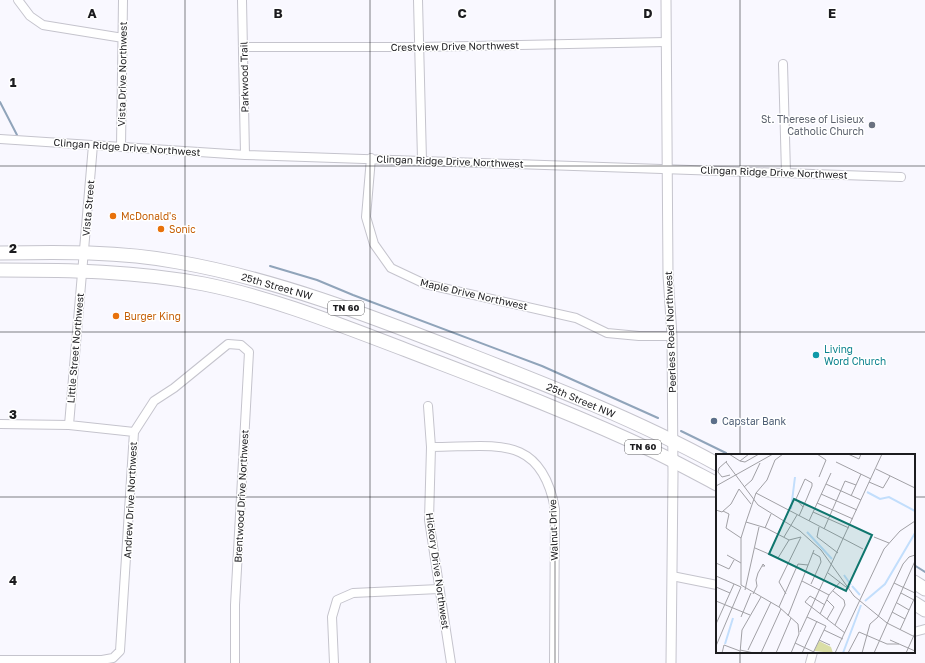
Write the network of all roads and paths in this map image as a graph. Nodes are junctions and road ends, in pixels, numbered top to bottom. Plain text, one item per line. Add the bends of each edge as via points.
1 (18, 0) edge
2 (123, 0) edge
3 (242, 0) edge
4 (418, 0) edge
5 (666, 0) edge
6 (123, 38) junction
7 (666, 42) junction
8 (243, 47) junction
9 (419, 47) junction
10 (783, 64) dead end
11 (0, 139) edge
12 (93, 145) junction
13 (121, 147) junction
14 (245, 155) junction
15 (371, 158) junction
16 (422, 160) junction
17 (668, 168) junction
18 (786, 173) junction
19 (901, 177) dead end
20 (0, 253) edge
21 (84, 253) junction
22 (0, 270) edge
23 (82, 270) junction
24 (672, 336) junction
25 (228, 344) joint
26 (428, 406) dead end
27 (0, 424) edge
28 (69, 425) junction
29 (134, 432) junction
30 (673, 440) junction
31 (431, 447) junction
32 (673, 462) junction
33 (716, 463) edge
34 (716, 484) edge
35 (672, 576) junction
36 (915, 583) edge
37 (716, 585) edge
38 (925, 589) edge
39 (439, 590) junction
40 (915, 604) edge
41 (925, 610) edge
42 (925, 629) edge
43 (915, 632) edge
44 (813, 653) edge
45 (0, 660) edge
46 (234, 663) edge
47 (334, 663) edge
48 (451, 663) edge
49 (554, 663) edge
50 (671, 663) edge
51 (810, 663) edge

1 - 6 street via 30,16 43,25
2 - 6 street, Vista Drive Northwest
3 - 8 street, Parkwood Trail
4 - 9 street
5 - 7 street, Peerless Road Northwest
6 - 13 street, Vista Drive Northwest
7 - 9 street, Crestview Drive Northwest
7 - 17 street, Peerless Road Northwest
8 - 9 street, Crestview Drive Northwest
8 - 14 street, Parkwood Trail
9 - 16 street
10 - 18 street
11 - 12 street, Clingan Ridge Drive Northwest
12 - 13 street, Clingan Ridge Drive Northwest
12 - 21 street, Vista Street
13 - 14 street, Clingan Ridge Drive Northwest
14 - 15 street, Clingan Ridge Drive Northwest
15 - 16 street, Clingan Ridge Drive Northwest
15 - 24 street, Maple Drive Northwest via 366,217 374,244 391,268 425,284 576,318 607,333
16 - 17 street, Clingan Ridge Drive Northwest
17 - 18 street, Clingan Ridge Drive Northwest
17 - 24 street, Peerless Road Northwest via 668,275
18 - 19 street, Clingan Ridge Drive Northwest
20 - 21 highway, 25th Street NW / TN 60
21 - 23 street, Vista Street
21 - 30 highway, 25th Street NW / TN 60 via 177,261 281,286 423,336 540,382
22 - 23 highway, 25th Street NW / TN 60
23 - 28 street, Little Street Northwest
23 - 32 highway, 25th Street NW / TN 60 via 145,275 197,283 323,318 493,383 653,451
24 - 30 street, Peerless Road Northwest
25 - 29 street, Andrew Drive Northwest via 154,401
25 - 46 street, Brentwood Drive Northwest via 241,345 249,352
26 - 31 street, Hickory Drive Northwest
27 - 28 street
28 - 29 street
29 - 45 street, Andrew Drive Northwest via 120,651 113,658 102,660
30 - 32 street, Peerless Road Northwest
30 - 33 highway, TN 60
31 - 39 street, Hickory Drive Northwest via 429,520
31 - 49 street, Walnut Drive via 504,447 520,451 535,462 544,473 552,490 555,509
32 - 34 highway, TN 60
32 - 35 street, Peerless Road Northwest
35 - 37 street
35 - 50 street, Peerless Road Northwest
36 - 38 highway
39 - 47 street via 353,592 337,600 332,616
39 - 48 street, Hickory Drive Northwest
40 - 41 highway
42 - 43 street
44 - 51 street

